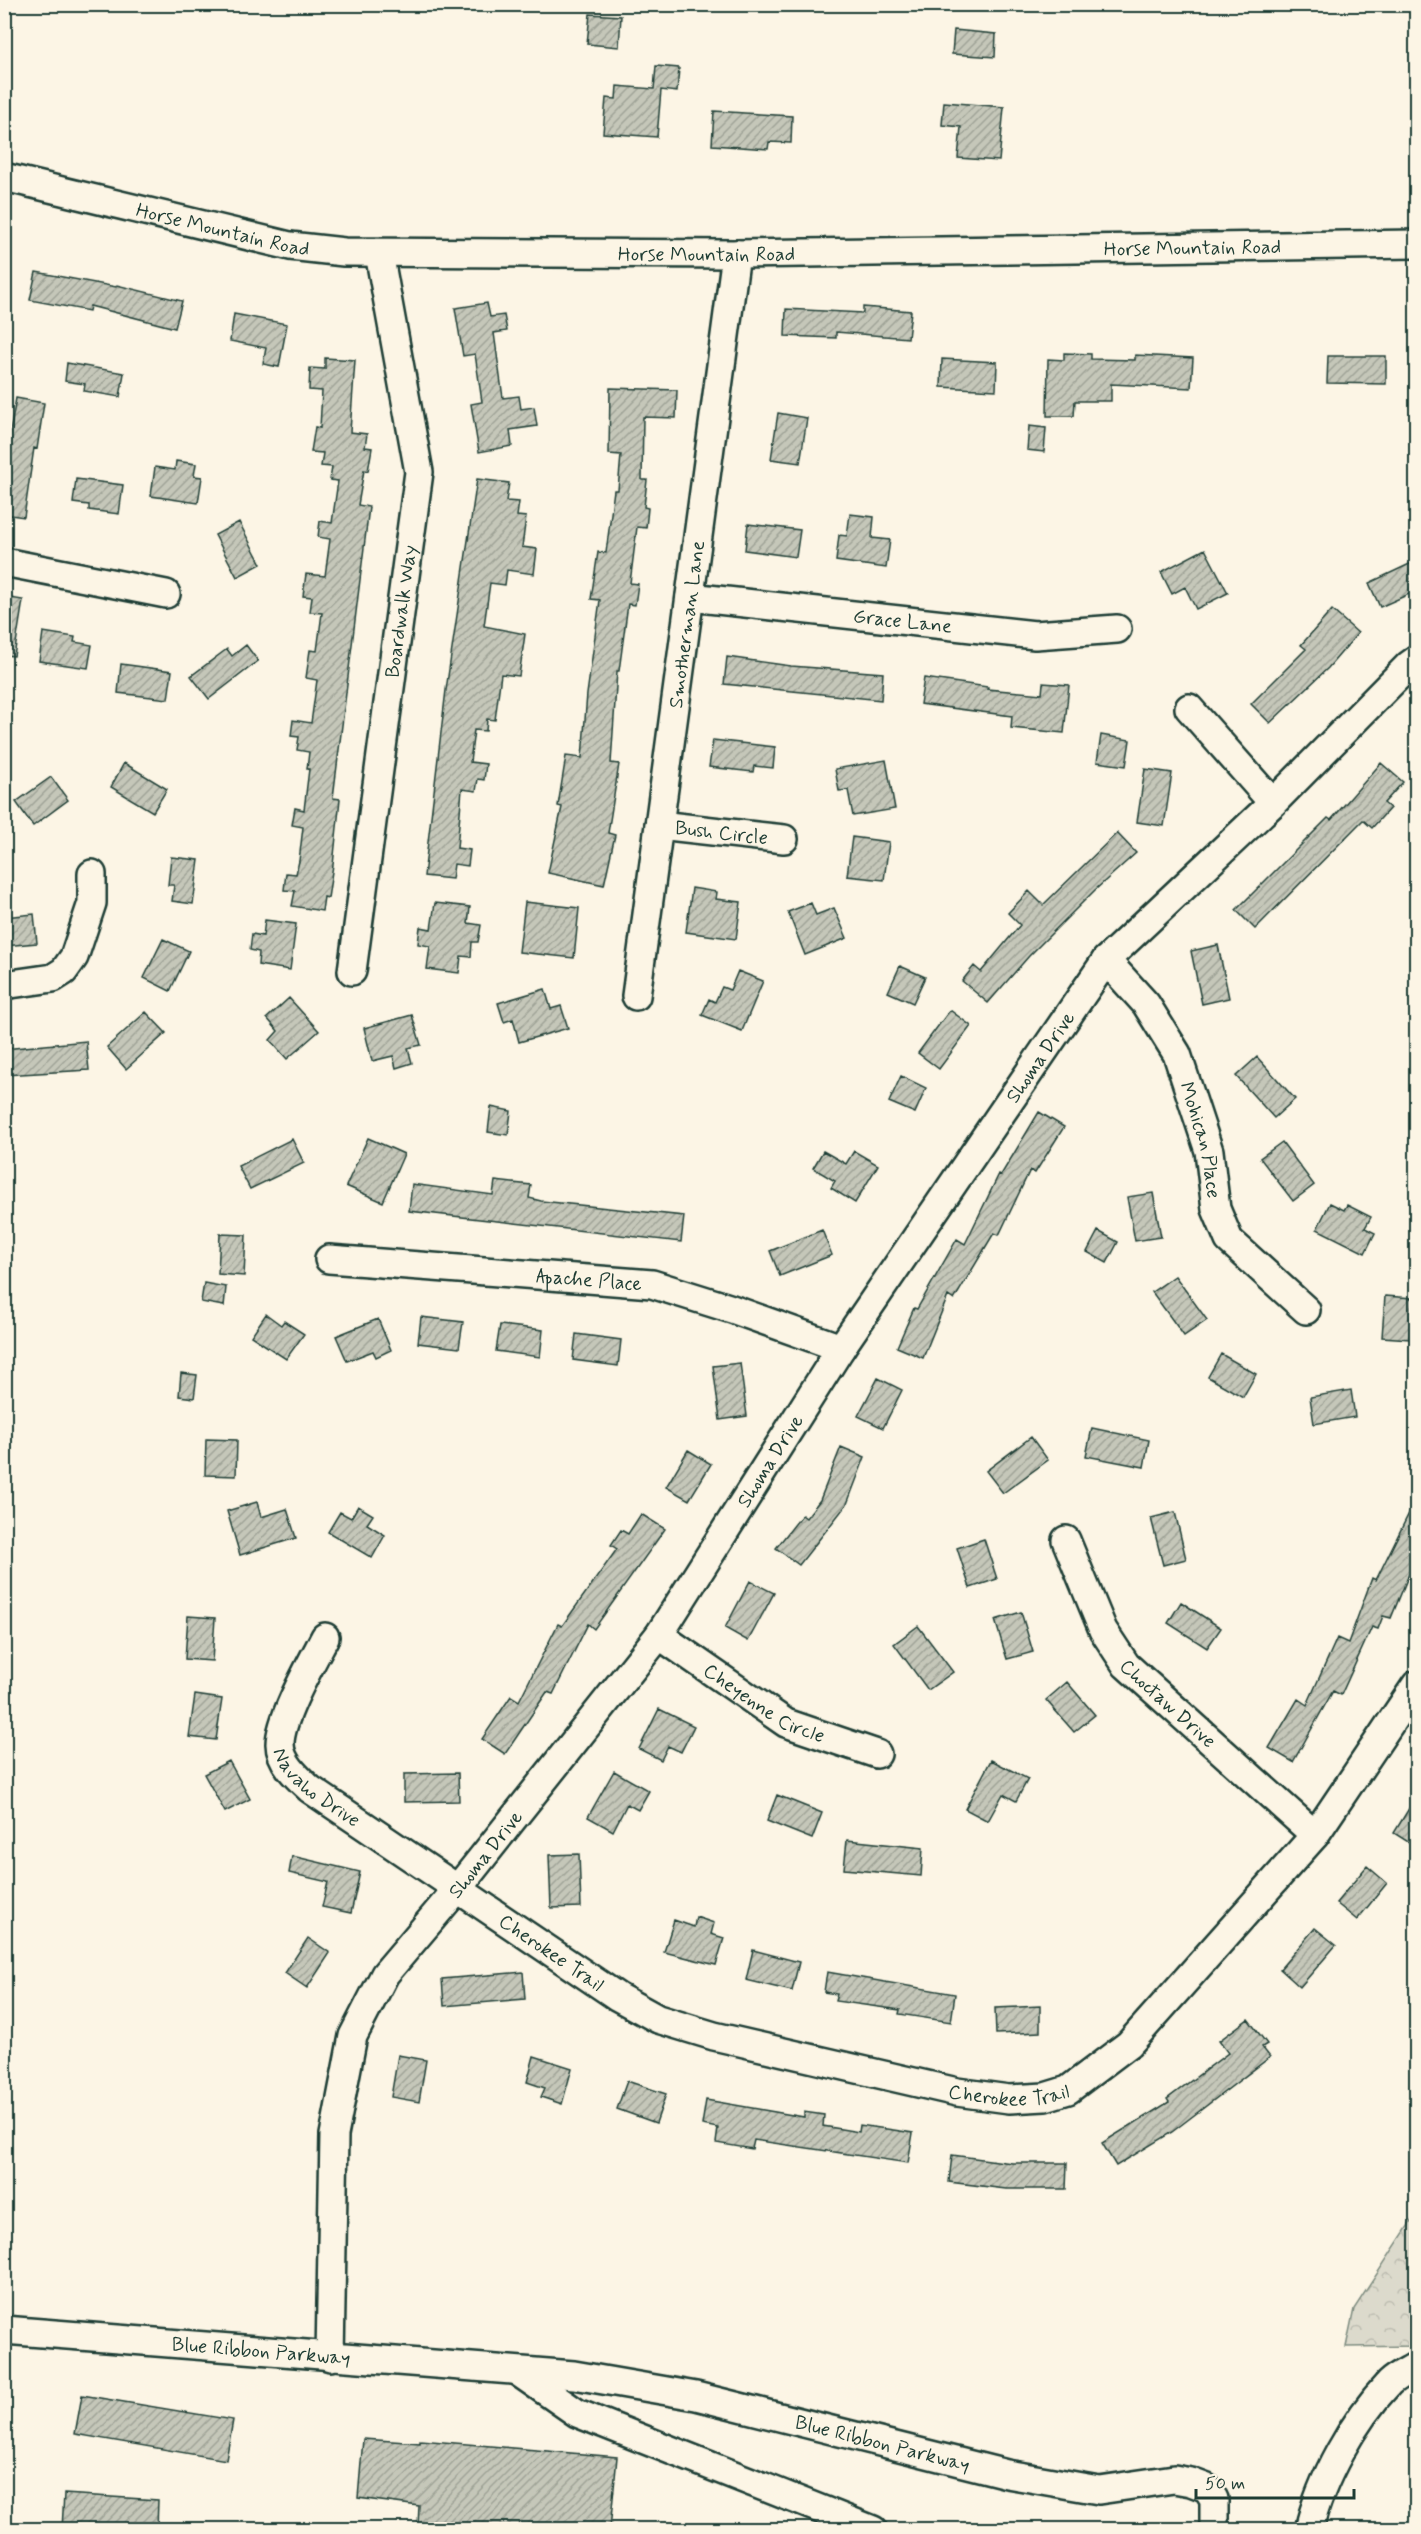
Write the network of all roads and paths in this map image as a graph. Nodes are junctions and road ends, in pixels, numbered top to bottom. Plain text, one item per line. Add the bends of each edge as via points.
1 (4, 177) edge
2 (1416, 244) edge
3 (379, 253) junction
4 (736, 254) junction
5 (4, 562) edge
6 (166, 594) dead end
7 (690, 597) junction
8 (1117, 629) dead end
9 (1416, 660) edge
10 (1189, 708) dead end
11 (1273, 803) junction
12 (659, 825) junction
13 (784, 839) dead end
14 (92, 874) dead end
15 (1106, 960) junction
16 (352, 971) dead end
17 (4, 985) edge
18 (636, 996) dead end
19 (329, 1259) dead end
20 (1306, 1310) dead end
21 (841, 1348) junction
22 (1066, 1540) dead end
23 (659, 1635) junction
24 (325, 1637) dead end
25 (1416, 1685) edge
26 (877, 1754) dead end
27 (1315, 1835) junction
28 (458, 1888) junction
29 (4, 2330) edge
30 (330, 2357) junction
31 (1416, 2366) edge
32 (517, 2371) junction
33 (873, 2529) edge
34 (1214, 2529) edge
35 (1309, 2529) edge

1 - 3 street, Horse Mountain Road via 290,246
2 - 4 street, Horse Mountain Road
3 - 4 street, Horse Mountain Road
3 - 16 street, Boardwalk Way via 419,472
4 - 7 street, Smotherman Lane
5 - 6 street
7 - 8 street, Grace Lane via 1035,635
7 - 12 street, Smotherman Lane
9 - 11 street, Shoma Drive
10 - 11 street
11 - 15 street, Shoma Drive
12 - 13 street, Bush Circle
12 - 18 street, Smotherman Lane
14 - 17 street via 92,903 74,957 64,971 53,978
15 - 20 street, Mohican Place via 1146,1004 1177,1054 1209,1151 1216,1209 1229,1240
15 - 21 street, Shoma Drive
19 - 21 street, Apache Place via 652,1284
21 - 23 street, Shoma Drive
22 - 27 street, Choctaw Drive via 1103,1629 1125,1665
23 - 26 street, Cheyenne Circle via 786,1723
23 - 28 street, Shoma Drive
24 - 28 street, Navaho Drive via 284,1725 282,1753 294,1775 310,1789
25 - 27 street, Cherokee Trail
27 - 28 street, Cherokee Trail via 1129,2044 1068,2090 1045,2097 1010,2099 957,2092 714,2036 658,2019 618,1997
28 - 30 street, Shoma Drive via 385,1974 353,2036 334,2135
29 - 30 street, Blue Ribbon Parkway
30 - 32 street, Blue Ribbon Parkway
31 - 35 street via 1390,2382 1346,2442 1315,2505
32 - 33 street via 577,2413
32 - 34 street, Blue Ribbon Parkway via 574,2375 696,2396 1007,2474 1099,2490 1174,2479 1191,2482 1207,2488 1214,2499

